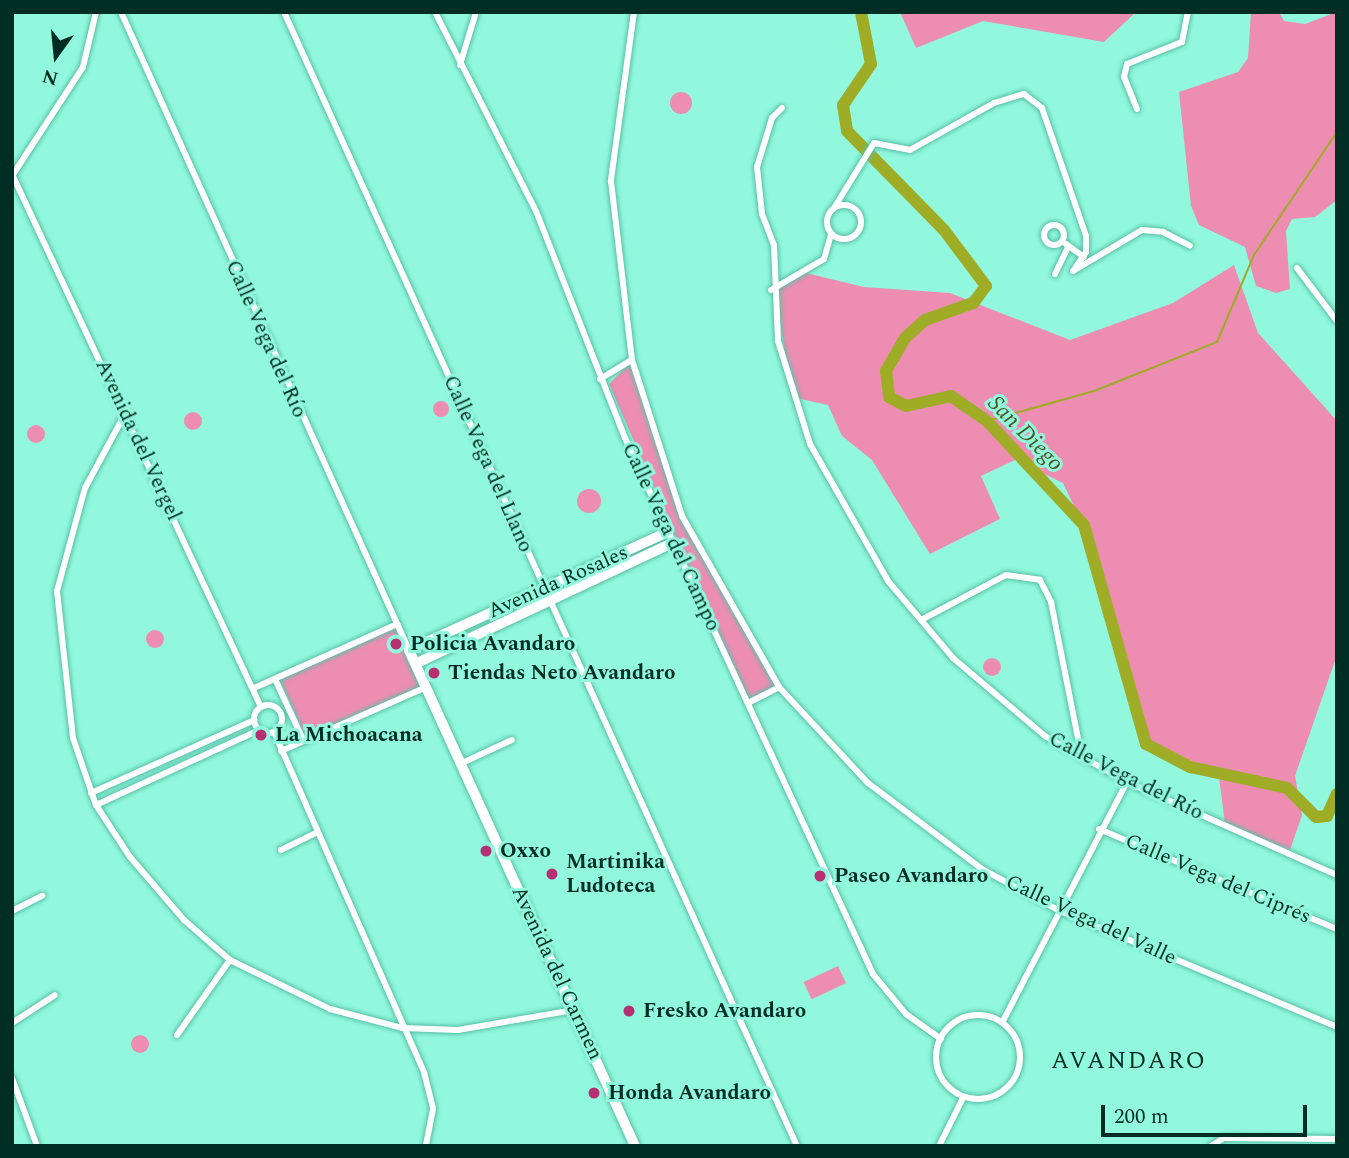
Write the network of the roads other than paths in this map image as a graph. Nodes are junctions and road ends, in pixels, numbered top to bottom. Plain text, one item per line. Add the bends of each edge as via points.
1 (96, 12) edge
2 (121, 12) edge
3 (284, 12) edge
4 (435, 12) edge
5 (476, 12) edge
6 (634, 12) edge
7 (1188, 12) edge
8 (460, 65) junction
9 (782, 108) dead end
10 (1137, 109) dead end
11 (12, 175) edge
12 (834, 208) junction
13 (831, 234) junction
14 (1064, 239) dead end
15 (1190, 246) dead end
16 (1068, 247) junction
17 (1084, 257) junction
18 (1297, 268) dead end
19 (1055, 274) dead end
20 (771, 290) junction
21 (1337, 321) edge
22 (632, 360) junction
23 (600, 379) junction
24 (126, 412) junction
25 (668, 532) junction
26 (672, 543) junction
27 (543, 589) junction
28 (548, 599) junction
29 (921, 620) junction
30 (397, 624) junction
31 (410, 650) junction
32 (417, 663) junction
33 (275, 678) junction
34 (427, 687) junction
35 (779, 687) junction
36 (254, 688) junction
37 (748, 703) junction
38 (261, 707) junction
39 (289, 709) junction
40 (281, 713) junction
41 (254, 720) junction
42 (259, 730) junction
43 (274, 732) junction
44 (303, 740) junction
45 (512, 740) dead end
46 (281, 751) junction
47 (177, 756) junction
48 (1082, 758) junction
49 (460, 764) junction
50 (181, 765) junction
51 (1127, 782) junction
52 (91, 793) junction
53 (96, 806) junction
54 (1099, 829) junction
55 (316, 833) junction
56 (281, 850) dead end
57 (1335, 871) edge
58 (42, 896) dead end
59 (12, 911) edge
60 (1060, 911) junction
61 (1337, 929) edge
62 (230, 960) junction
63 (55, 995) dead end
64 (576, 1009) junction
65 (1003, 1021) junction
66 (12, 1023) edge
67 (1337, 1027) edge
68 (402, 1028) junction
69 (177, 1035) dead end
70 (941, 1039) junction
71 (12, 1078) edge
72 (962, 1098) junction
73 (1337, 1139) edge
74 (37, 1146) edge
75 (426, 1146) edge
76 (635, 1146) edge
77 (797, 1146) edge
78 (939, 1146) edge
79 (1211, 1146) edge

1 - 11 street via 83,67
2 - 30 street, Calle Vega del Río
3 - 27 street, Calle Vega del Llano
4 - 8 street, Calle Vega del Campo
5 - 8 street
6 - 22 street via 611,181
7 - 10 street via 1182,42 1127,64 1124,77
8 - 23 street, Calle Vega del Campo via 536,211
9 - 20 street, Calle Vega del Río via 772,118 757,167 762,214 773,235
11 - 24 street, Avenida del Vergel
12 - 13 street via 827,220
12 - 13 street via 853,208 861,225 852,237
12 - 17 street via 867,149 886,141 910,150 1009,96 1032,97 1042,108 1086,236
13 - 20 street via 824,259
14 - 16 street
15 - 17 street via 1147,229 1122,238 1074,272
16 - 17 street
16 - 19 street
18 - 21 street
20 - 29 street, Calle Vega del Río via 778,341 810,444 872,558
22 - 23 street
22 - 35 street, Calle Vega del Campo via 682,516
23 - 25 street, Calle Vega del Campo
24 - 36 street, Avenida del Vergel
24 - 52 street via 88,481 58,579 65,703
25 - 26 street, Calle Vega del Campo
25 - 27 street, Avenida Rosales
26 - 28 street, Avenida Rosales
26 - 37 street, Calle Vega del Campo
27 - 28 street, Calle Vega del Llano
27 - 31 street, Avenida Rosales
28 - 32 street, Avenida Rosales
28 - 77 street, Calle Vega del Llano
29 - 48 street, Calle Vega del Río via 953,658 1023,720
29 - 48 street via 1006,575 1040,580 1051,601
30 - 31 street, Calle Vega del Río
30 - 33 street
31 - 32 street, Calle Vega del Río
32 - 34 street, Avenida del Carmen
33 - 36 street
33 - 39 street
34 - 44 street
34 - 49 street, Avenida del Carmen
35 - 37 street
35 - 60 street, Calle Vega del Valle via 868,783 927,834
36 - 38 street, Avenida del Vergel
37 - 70 street, Calle Vega del Campo via 873,974 906,1014
38 - 40 street
38 - 41 street
39 - 40 street
39 - 44 street
40 - 43 street
41 - 42 street
41 - 47 street
42 - 43 street
42 - 50 street
43 - 46 street
44 - 46 street
45 - 49 street
46 - 55 street
47 - 50 street
47 - 52 street
48 - 51 street, Calle Vega del Río
49 - 64 street, Avenida del Carmen
50 - 53 street
51 - 54 street
51 - 57 street, Calle Vega del Río
52 - 53 street
53 - 62 street via 155,889
54 - 60 street
54 - 61 street, Calle Vega del Ciprés
55 - 56 street
55 - 68 street
58 - 59 street
60 - 65 street
60 - 67 street, Calle Vega del Valle
62 - 68 street via 313,1003
62 - 69 street
63 - 66 street
64 - 68 street via 515,1025
64 - 76 street, Avenida del Carmen
65 - 70 street via 970,1015
65 - 72 street via 1018,1044 1011,1084 989,1099
68 - 75 street via 432,1100
70 - 72 street via 939,1072
71 - 74 street
72 - 78 street
73 - 79 street via 1224,1138

